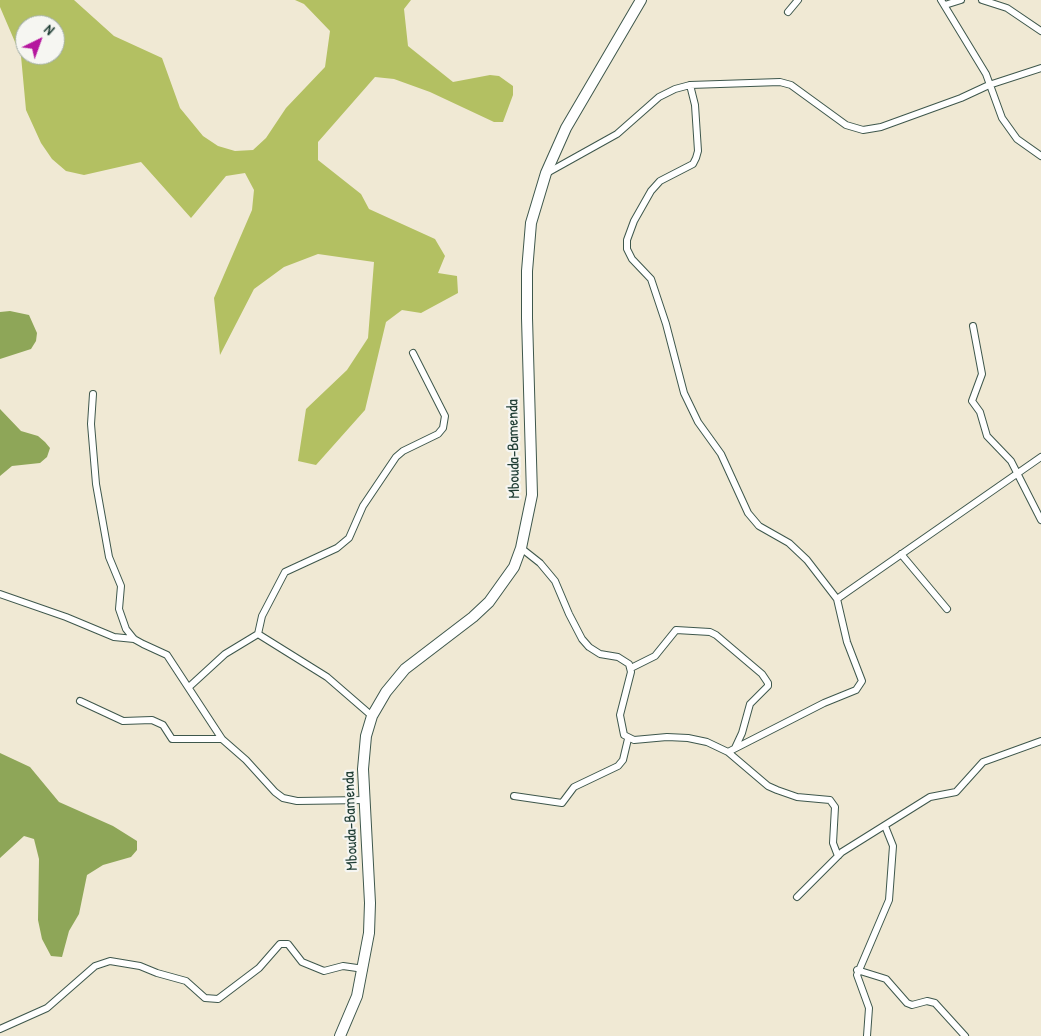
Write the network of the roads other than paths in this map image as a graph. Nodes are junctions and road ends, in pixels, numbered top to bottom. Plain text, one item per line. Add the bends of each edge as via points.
1 (641, 0) edge
2 (798, 0) edge
3 (961, 0) edge
4 (982, 0) edge
5 (943, 3) edge
6 (788, 12) dead end
7 (1041, 31) edge
8 (1041, 68) edge
9 (690, 85) junction
10 (989, 85) junction
11 (1041, 156) edge
12 (546, 174) junction
13 (973, 326) dead end
14 (412, 353) dead end
15 (93, 394) dead end
16 (1041, 457) edge
17 (1017, 474) junction
18 (1041, 520) edge
19 (521, 548) junction
20 (900, 554) junction
21 (0, 594) edge
22 (837, 599) junction
23 (947, 609) dead end
24 (258, 634) junction
25 (134, 639) junction
26 (631, 668) junction
27 (189, 688) junction
28 (80, 701) dead end
29 (372, 716) junction
30 (222, 738) junction
31 (628, 738) junction
32 (1041, 741) edge
33 (735, 748) junction
34 (728, 752) junction
35 (514, 796) dead end
36 (364, 800) junction
37 (885, 826) junction
38 (838, 856) junction
39 (797, 897) dead end
40 (364, 969) junction
41 (857, 970) junction
42 (0, 1028) edge
43 (340, 1036) edge
44 (867, 1036) edge
45 (965, 1036) edge

1 - 12 highway, Mbouda-Bamenda via 566,128
2 - 6 street
3 - 5 street
4 - 7 street via 1007,8
5 - 10 street via 986,74
8 - 10 street
9 - 10 street via 780,82 791,85 846,125 863,130 881,127
9 - 12 street via 659,97 617,134
9 - 22 street via 695,105 696,158 651,191 634,221 627,249 651,279 687,400 721,454 748,513 759,526 789,543
10 - 11 street via 1010,130 1026,147
12 - 19 highway, Mbouda-Bamenda via 531,223 527,271 528,431 532,495
13 - 17 street via 982,374 972,401 980,412 987,436 1006,454
14 - 24 street via 445,416 443,428 396,457 363,506 349,538 337,548 285,572 262,616
15 - 25 street via 91,424 95,475 108,552 121,586 119,603 123,622
16 - 17 street
17 - 18 street
17 - 20 street
19 - 26 street via 555,581 568,614 589,648 600,654 618,656
19 - 29 highway, Mbouda-Bamenda via 514,567 489,602 473,618 405,669
20 - 22 street
20 - 23 street
21 - 25 street via 114,637
22 - 33 street via 846,642 861,676 861,685
24 - 27 street via 225,654
24 - 29 street via 327,678
25 - 27 street via 167,655
26 - 31 street via 620,715 621,728
26 - 33 street via 655,656 676,630 716,635 762,674 768,683 750,704
27 - 30 street
28 - 30 street via 123,721 152,720 163,725 172,739
29 - 36 highway, Mbouda-Bamenda via 366,736
30 - 36 street via 283,798 298,801
31 - 34 street via 688,738
31 - 35 street via 623,760 618,766 574,787 562,803
32 - 37 street via 983,762 956,792 930,797
33 - 34 street
34 - 38 street via 768,786 798,797 830,800 835,807 833,843
36 - 40 highway, Mbouda-Bamenda via 370,903
37 - 38 street
37 - 41 street via 892,846 889,900
38 - 39 street
40 - 42 street via 343,966 324,971 302,962 288,944 280,944 259,968 218,999 206,998 186,981 140,966 110,961 95,966 47,1008
40 - 43 highway, Mbouda-Bamenda via 355,1002
41 - 44 street via 869,1008
41 - 45 street via 886,979 912,1005 927,1001 934,1003

